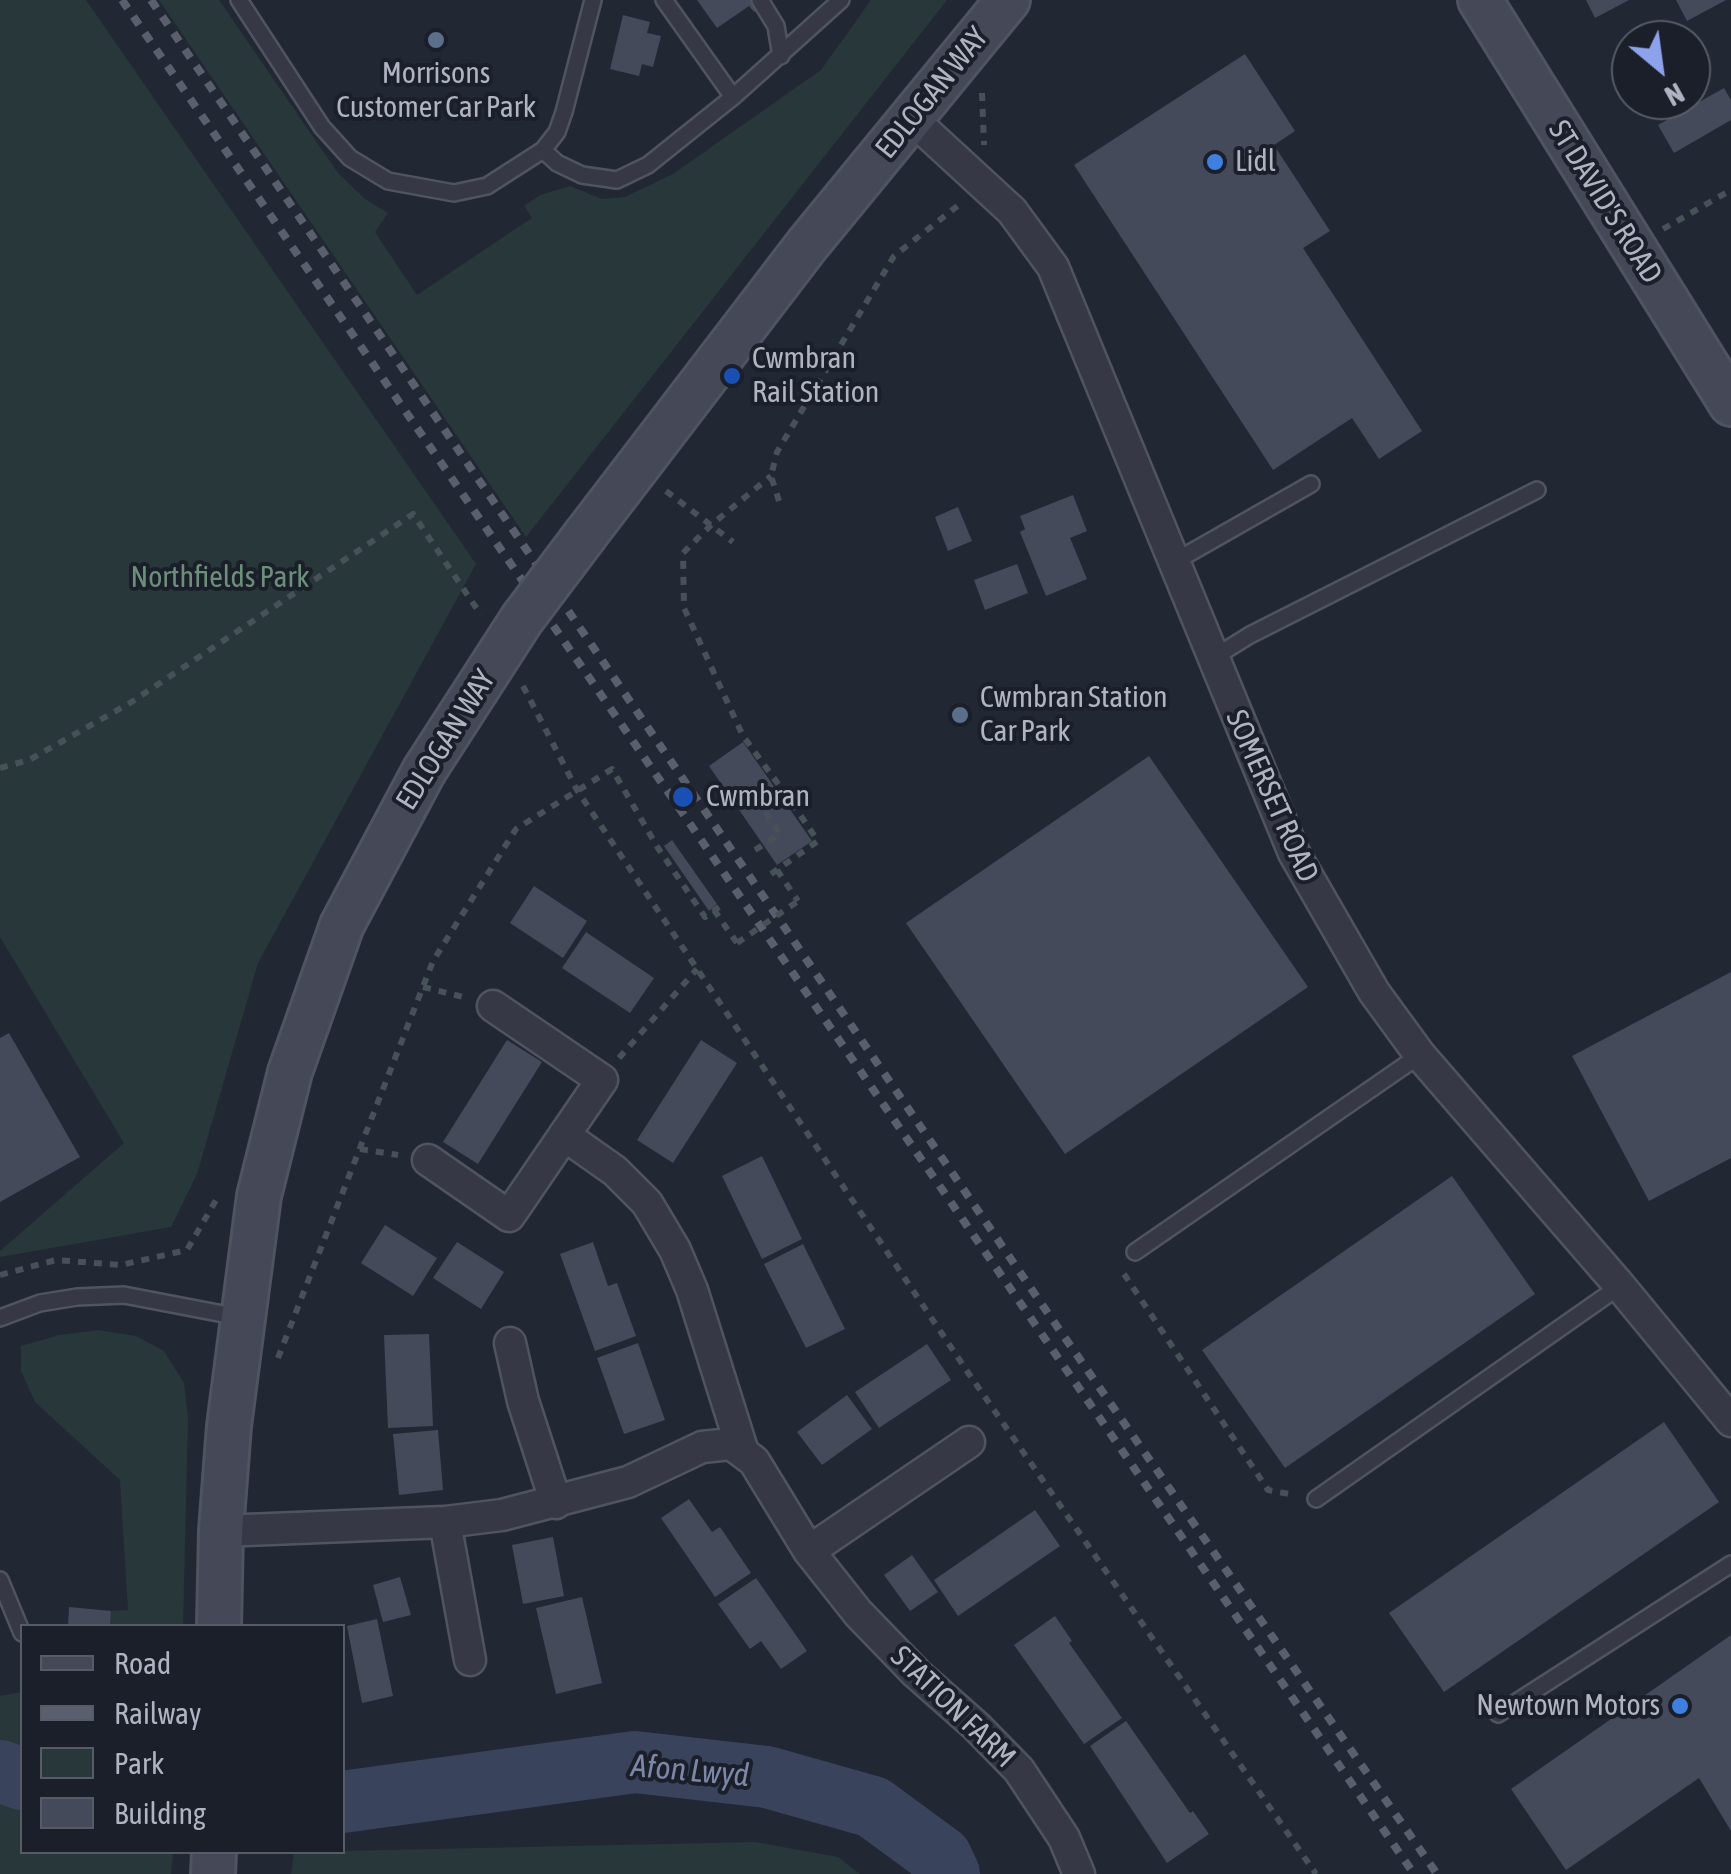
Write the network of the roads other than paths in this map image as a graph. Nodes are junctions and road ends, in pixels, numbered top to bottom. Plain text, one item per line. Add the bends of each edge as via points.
1 (239, 0) edge
2 (593, 0) edge
3 (664, 0) edge
4 (760, 0) edge
5 (841, 0) edge
6 (1008, 0) edge
7 (1480, 0) edge
8 (780, 56) junction
9 (733, 97) junction
10 (911, 118) junction
11 (544, 150) junction
12 (1731, 404) edge
13 (1311, 484) dead end
14 (1537, 490) dead end
15 (1174, 562) junction
16 (1213, 658) junction
17 (493, 1006) road end
18 (1420, 1055) junction
19 (564, 1135) junction
20 (428, 1160) dead end
21 (1135, 1252) road end
22 (1620, 1286) junction
23 (0, 1318) edge
24 (243, 1318) junction
25 (510, 1344) dead end
26 (1731, 1421) edge
27 (969, 1442) dead end
28 (742, 1449) junction
29 (1316, 1499) road end
30 (556, 1503) junction
31 (444, 1522) junction
32 (221, 1531) junction
33 (809, 1551) junction
34 (1731, 1564) edge
35 (0, 1580) edge
36 (219, 1624) edge
37 (20, 1628) edge
38 (470, 1660) dead end
39 (1498, 1714) dead end
40 (1079, 1874) edge

1 - 11 lane via 322,127 350,158 388,181 454,193 487,186
2 - 11 lane via 564,112
3 - 9 lane
4 - 8 lane via 776,26
5 - 8 lane
6 - 10 street, EDLOGAN WAY
7 - 12 street, ST DAVID'S ROAD
8 - 9 lane
9 - 11 lane via 648,166 617,180 582,175
10 - 15 street, SOMERSET ROAD via 1012,211 1053,267
10 - 24 street, EDLOGAN WAY, bridge via 522,619 424,771 342,924 290,1072 259,1196
13 - 15 lane
14 - 16 lane
15 - 16 street, SOMERSET ROAD
16 - 18 street, SOMERSET ROAD via 1316,896
17 - 19 street via 602,1080
18 - 21 lane
18 - 22 street, SOMERSET ROAD
19 - 20 street via 509,1216
19 - 28 street, STATION FARM via 616,1171 647,1203 675,1250
22 - 26 street, SOMERSET ROAD
22 - 29 lane
23 - 24 lane via 40,1303 124,1295
24 - 32 street, EDLOGAN WAY
25 - 30 street
27 - 33 street
28 - 30 street via 702,1446 628,1482
28 - 33 street, STATION FARM
30 - 31 street
31 - 32 street
31 - 38 street
32 - 36 street, EDLOGAN WAY
33 - 40 street, STATION FARM via 881,1637 1020,1770
34 - 39 lane
35 - 37 lane

